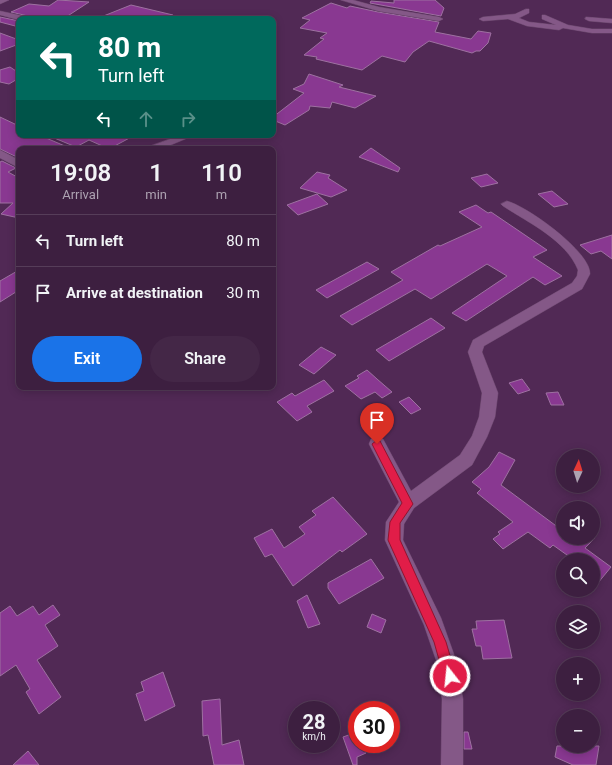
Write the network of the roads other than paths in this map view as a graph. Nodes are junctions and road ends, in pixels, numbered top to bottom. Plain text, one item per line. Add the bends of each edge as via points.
1 (5, 0) edge
2 (345, 0) edge
3 (0, 2) edge
4 (526, 11) dead end
5 (0, 13) edge
6 (16, 17) edge
7 (510, 17) junction
8 (545, 17) dead end
9 (439, 19) dead end
10 (483, 19) dead end
11 (589, 19) dead end
12 (612, 22) edge
13 (566, 28) junction
14 (612, 31) edge
15 (182, 138) edge
16 (160, 146) edge
17 (0, 153) edge
18 (16, 163) edge
19 (507, 204) dead end
20 (377, 444) dead end
21 (408, 504) junction
22 (452, 765) edge

1 - 3 street
2 - 9 street via 378,9
4 - 7 street
5 - 6 street
7 - 10 street
7 - 13 street via 538,26
8 - 13 street
11 - 12 street
13 - 14 street
15 - 16 street
17 - 18 street
19 - 21 street via 568,245 581,263 584,270 583,278 577,286 560,298 478,343 475,352 490,393 487,418 479,438 466,460
20 - 21 street
21 - 22 street via 395,522 394,540 440,642 450,676 454,704

